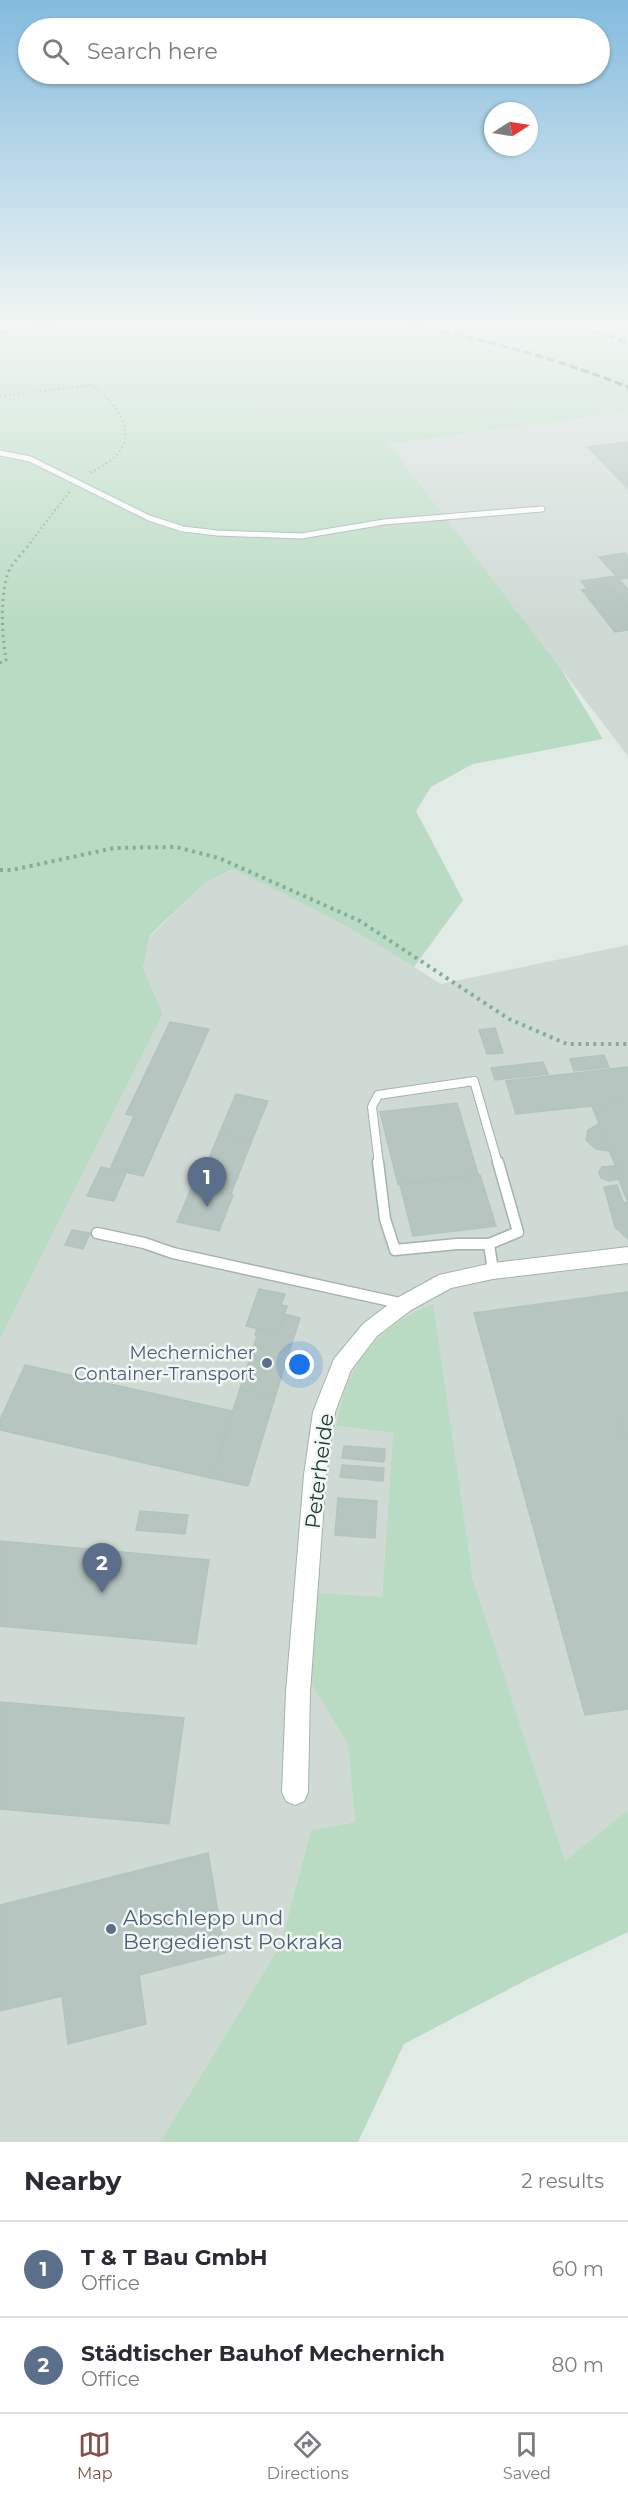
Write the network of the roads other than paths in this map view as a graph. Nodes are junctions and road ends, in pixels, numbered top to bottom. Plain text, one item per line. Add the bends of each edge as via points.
1 (0, 453) edge
2 (542, 508) dead end
3 (97, 1233) dead end
4 (489, 1244) junction
5 (628, 1255) edge
6 (493, 1271) junction
7 (404, 1304) junction
8 (295, 1791) dead end

1 - 2 lane via 30,459 148,518 218,533 301,536 384,522
3 - 7 lane
4 - 4 lane via 395,1250 385,1219 372,1107 378,1095 474,1081 518,1232
4 - 6 lane
5 - 6 street, Peterheide
6 - 7 street, Peterheide via 446,1281
7 - 8 street, Peterheide via 369,1330 342,1365 324,1412 314,1486 298,1692

